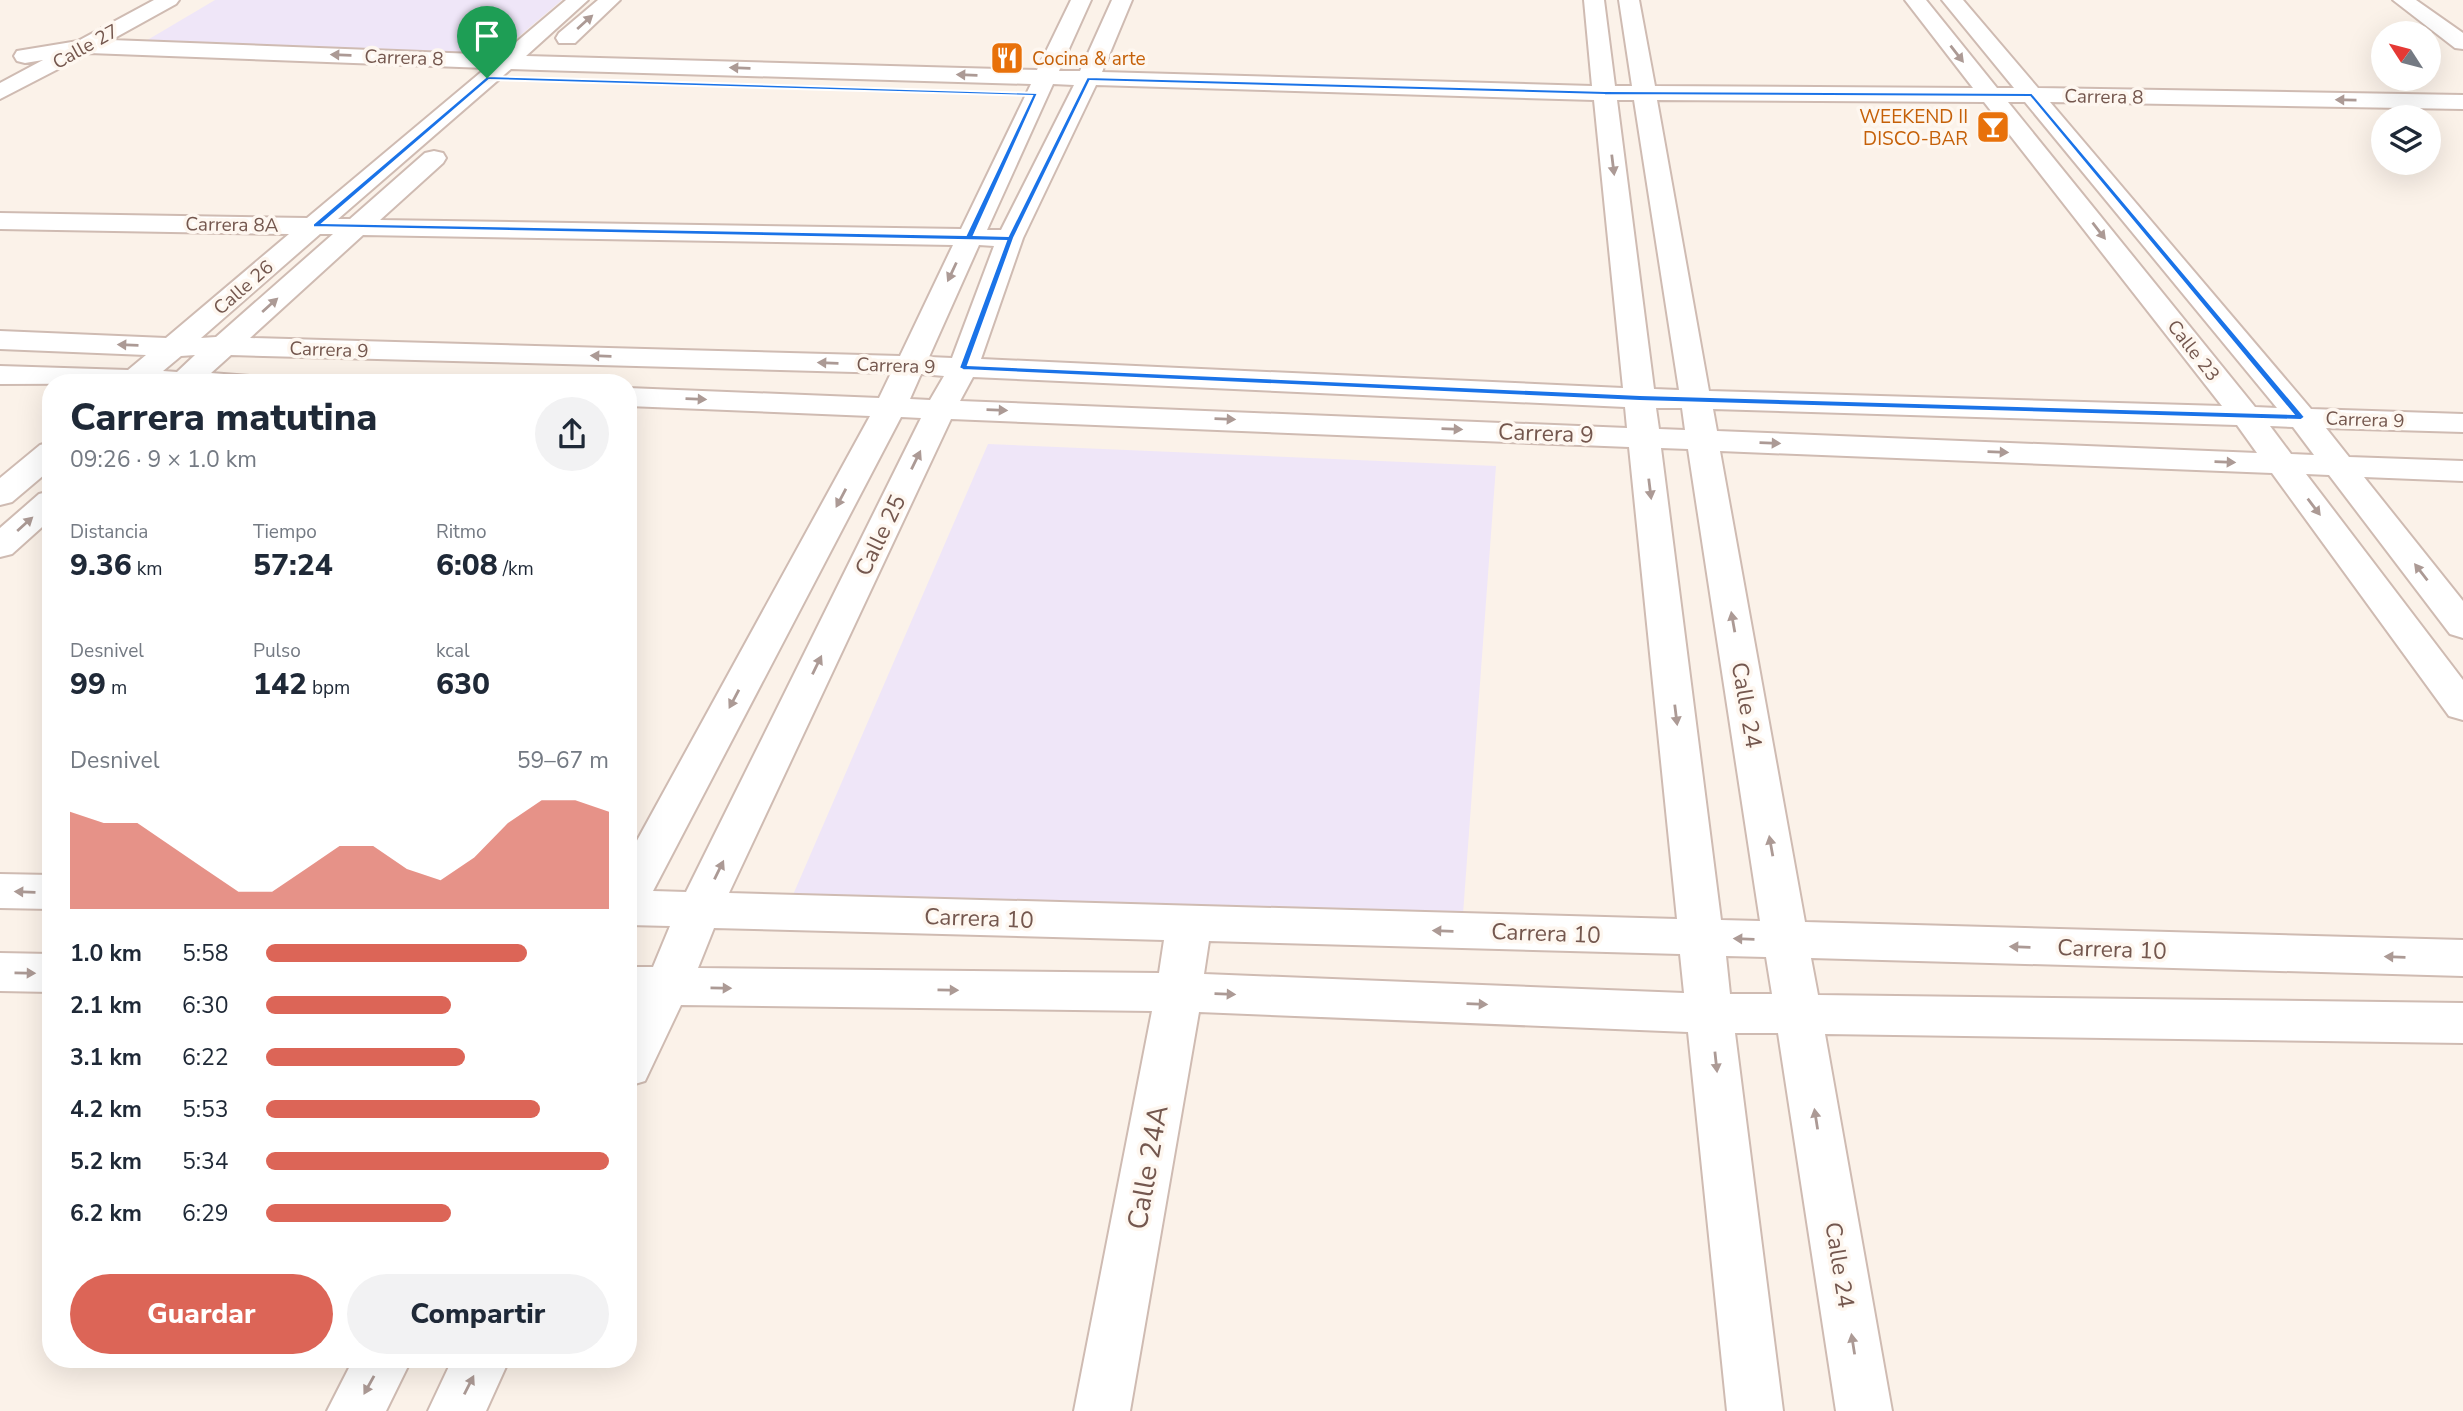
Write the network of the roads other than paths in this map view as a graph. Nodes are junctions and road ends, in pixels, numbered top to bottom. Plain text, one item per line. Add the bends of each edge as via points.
1 (130, 0) edge
2 (169, 0) edge
3 (578, 0) edge
4 (610, 0) edge
5 (1081, 0) edge
6 (1122, 0) edge
7 (1594, 0) edge
8 (1629, 0) edge
9 (1915, 0) edge
10 (1951, 0) edge
11 (2403, 0) edge
12 (2463, 43) edge
13 (86, 46) junction
14 (25, 56) junction
15 (540, 63) junction
16 (48, 66) junction
17 (514, 70) junction
18 (0, 71) edge
19 (1040, 86) junction
20 (494, 88) junction
21 (1084, 88) junction
22 (0, 92) edge
23 (1606, 102) junction
24 (2463, 102) edge
25 (1646, 103) junction
26 (2039, 103) junction
27 (1998, 104) junction
28 (2371, 120) edge
29 (2441, 122) edge
30 (2463, 123) edge
31 (450, 144) dead end
32 (0, 221) edge
33 (315, 225) junction
34 (358, 225) junction
35 (969, 237) junction
36 (1010, 238) junction
37 (0, 340) edge
38 (225, 346) junction
39 (174, 347) junction
40 (909, 365) junction
41 (963, 368) junction
42 (141, 374) edge
43 (193, 374) edge
44 (0, 375) edge
45 (42, 377) edge
46 (637, 397) edge
47 (1640, 398) junction
48 (1695, 398) junction
49 (891, 406) junction
50 (941, 408) junction
51 (2245, 415) junction
52 (2301, 417) junction
53 (2463, 423) edge
54 (1644, 437) junction
55 (1702, 440) junction
56 (42, 460) edge
57 (2283, 465) junction
58 (2340, 467) junction
59 (2463, 471) edge
60 (0, 495) edge
61 (42, 509) edge
62 (0, 546) edge
63 (2463, 626) edge
64 (2463, 707) edge
65 (637, 880) edge
66 (0, 891) edge
67 (42, 892) edge
68 (637, 908) edge
69 (699, 911) junction
70 (1189, 923) junction
71 (1702, 938) junction
72 (1787, 940) junction
73 (2463, 958) edge
74 (0, 972) edge
75 (42, 973) edge
76 (648, 987) edge
77 (1179, 992) junction
78 (1710, 1013) junction
79 (1798, 1014) junction
80 (2463, 1023) edge
81 (637, 1030) edge
82 (379, 1368) edge
83 (477, 1368) edge
84 (355, 1411) edge
85 (456, 1411) edge
86 (1102, 1411) edge
87 (1755, 1411) edge
88 (1864, 1411) edge

1 - 14 street, Calle 27
2 - 13 street, Calle 27
3 - 17 street, Calle 26
15 -> 4 street, Calle 26
5 - 19 street
6 - 21 street, Calle 25
7 - 23 street
8 - 25 street, Calle 24
9 -> 27 street, Calle 23
10 - 26 street, Calle 23
11 - 12 street
13 - 14 street, Carrera 8
13 - 16 street, Calle 27
17 -> 13 street, Carrera 8
14 - 18 street, Calle 27
15 - 17 street, Calle 26
19 -> 15 street, Carrera 8
16 - 18 street, Carrera 8
16 - 20 street, Carrera 8
16 - 22 street, Calle 27
17 - 19 street, Carrera 8
17 - 20 street, Calle 26
19 - 21 street, Carrera 8
19 - 35 street
20 - 33 street, Calle 26
21 - 23 street, Carrera 8
21 - 36 street, Calle 25
23 - 25 street, Carrera 8
23 -> 47 street
24 -> 26 street, Carrera 8
25 - 27 street, Carrera 8
25 - 48 street, Calle 24
26 - 27 street, Carrera 8
26 - 28 street, Carrera 8
26 - 52 street, Calle 23
27 -> 51 street, Calle 23
29 - 30 street
31 - 34 street, Calle 26
32 - 33 street, Carrera 8A
33 - 34 street, Carrera 8A
33 - 39 street, Calle 26
34 - 35 street, Carrera 8A
38 -> 34 street, Calle 26
35 - 36 street, Carrera 8A
35 -> 40 street
36 - 41 street, Calle 25
39 -> 37 street, Carrera 9
38 - 39 street, Carrera 9
40 -> 38 street, Carrera 9
38 - 43 street, Calle 26
39 - 42 street, Calle 26
40 - 41 street, Carrera 9
40 - 49 street
41 - 47 street, Carrera 9
41 - 50 street, Calle 25
44 - 45 street
46 -> 49 street, Carrera 9
47 - 48 street, Carrera 9
47 - 54 street
48 - 51 street, Carrera 9
48 - 55 street, Calle 24
49 - 50 street, Carrera 9
49 -> 65 street
50 -> 54 street, Carrera 9
69 -> 50 street, Calle 25
51 - 52 street, Carrera 9
51 - 57 street, Calle 23
52 - 53 street, Carrera 9
52 - 58 street, Calle 23
54 - 55 street, Carrera 9
54 -> 71 street
55 -> 57 street, Carrera 9
72 -> 55 street, Calle 24
56 - 60 street
57 - 58 street, Carrera 9
57 -> 64 street, Calle 23
58 - 59 street, Carrera 9
63 -> 58 street, Calle 23
62 -> 61 street
67 -> 66 street
68 - 69 street, Carrera 10
69 - 70 street, Carrera 10
69 - 76 street, Calle 25
71 -> 70 street, Carrera 10
70 - 77 street, Calle 24A
72 -> 71 street, Carrera 10
71 - 78 street
73 -> 72 street, Carrera 10
72 - 79 street, Calle 24
74 -> 75 street
76 -> 77 street
76 - 81 street, Calle 25
77 -> 78 street
77 - 86 street, Calle 24A
78 - 79 street
78 -> 87 street
79 - 80 street
88 -> 79 street, Calle 24
82 -> 84 street
85 -> 83 street

